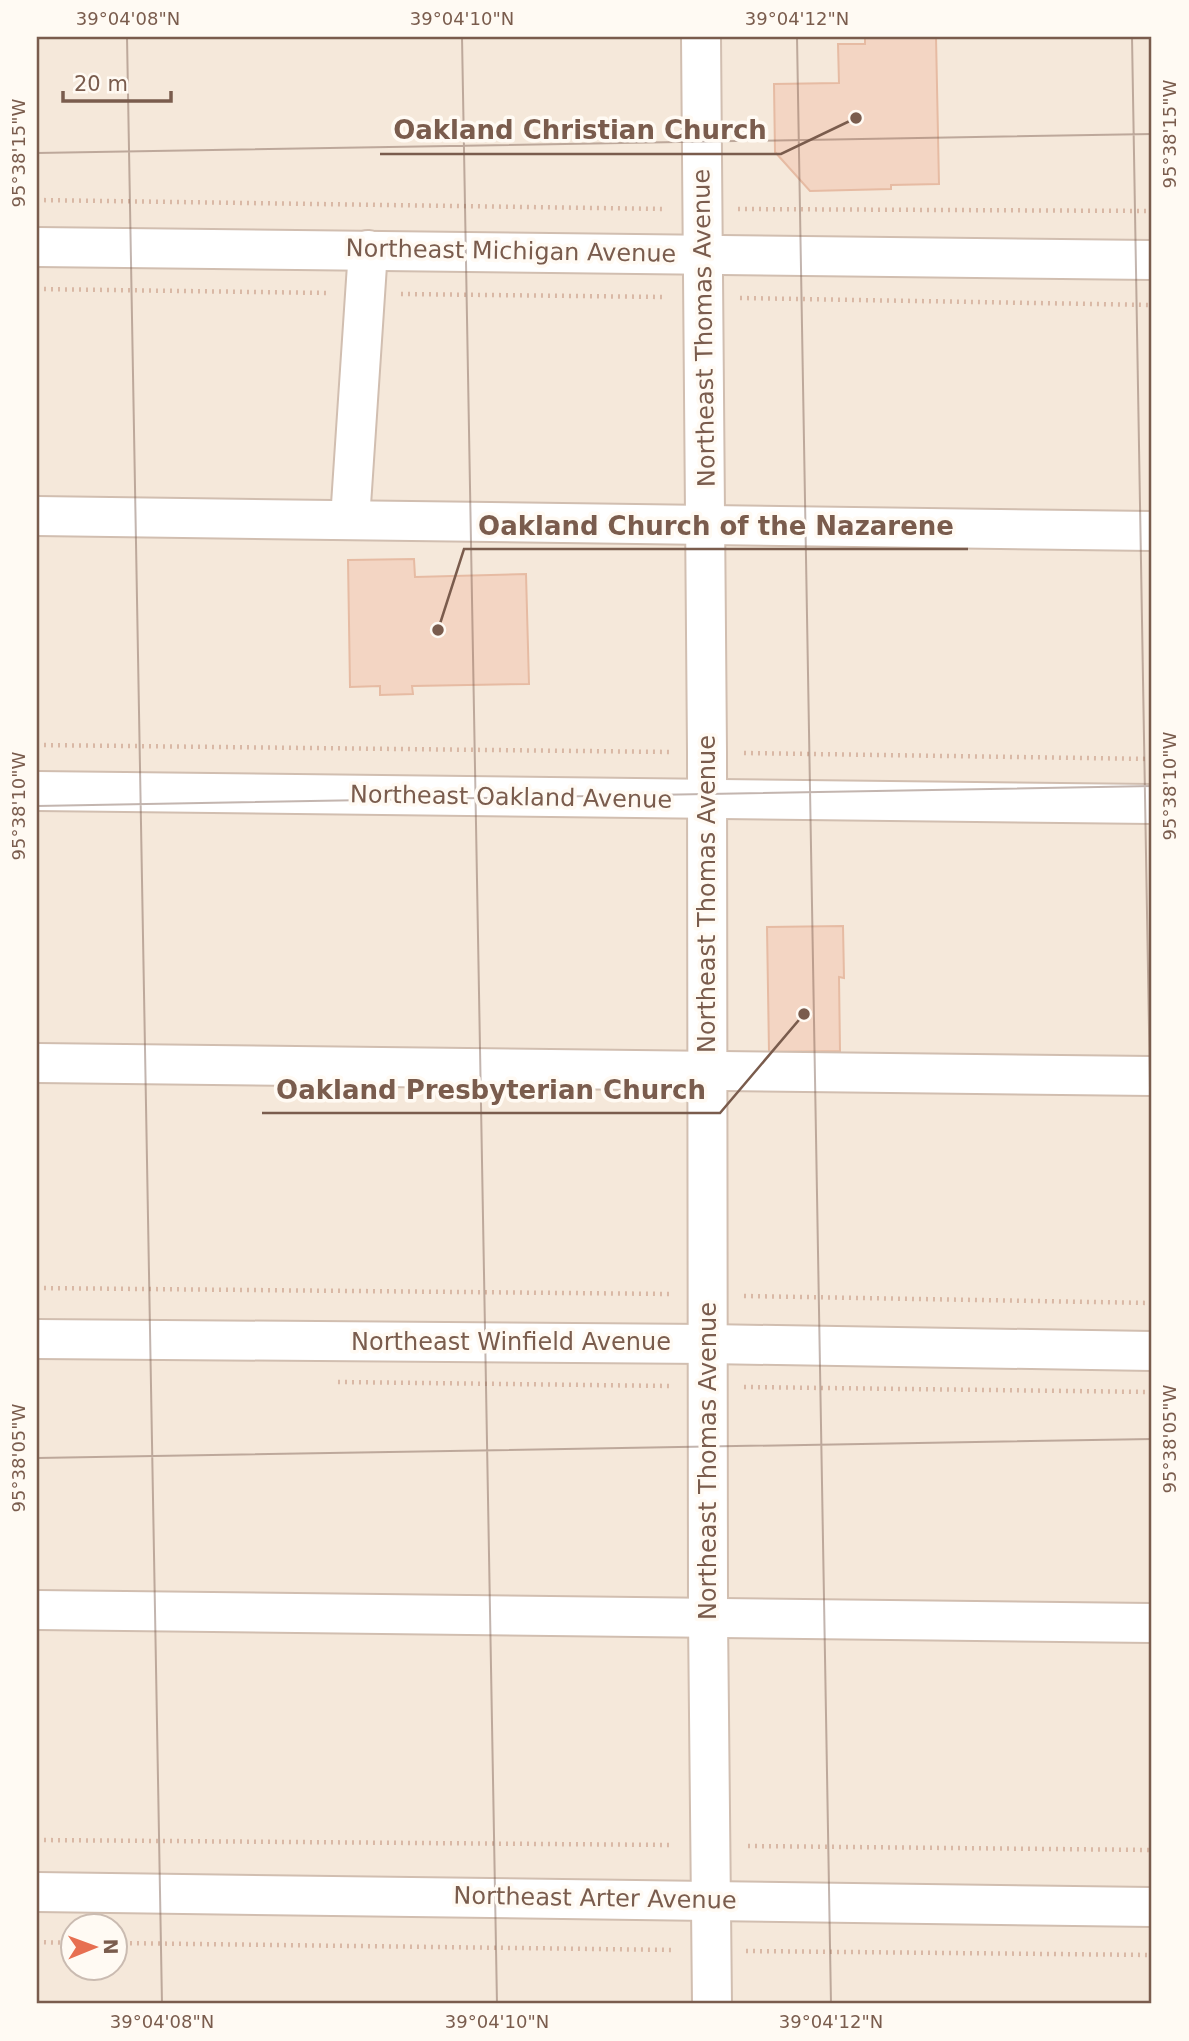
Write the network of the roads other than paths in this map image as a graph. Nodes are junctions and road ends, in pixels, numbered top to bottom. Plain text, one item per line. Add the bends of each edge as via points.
1 (701, 37) edge
2 (37, 247) edge
3 (368, 250) junction
4 (703, 253) junction
5 (1152, 260) edge
6 (37, 516) edge
7 (350, 520) junction
8 (706, 524) junction
9 (1152, 531) edge
10 (37, 791) edge
11 (707, 799) junction
12 (1152, 804) edge
13 (37, 1063) edge
14 (707, 1069) junction
15 (1152, 1076) edge
16 (37, 1339) edge
17 (708, 1344) junction
18 (1152, 1351) edge
19 (37, 1610) edge
20 (708, 1618) junction
21 (1152, 1623) edge
22 (37, 1892) edge
23 (710, 1900) junction
24 (1152, 1907) edge
25 (712, 2004) edge

1 - 4 street, Northeast Thomas Avenue
2 - 3 street, Northeast Michigan Avenue
3 - 4 street, Northeast Michigan Avenue
3 - 7 street
4 - 5 street, Northeast Michigan Avenue
4 - 8 street, Northeast Thomas Avenue
6 - 7 street
7 - 8 street
8 - 9 street
8 - 11 street, Northeast Thomas Avenue
10 - 11 street, Northeast Oakland Avenue
11 - 12 street, Northeast Oakland Avenue
11 - 14 street, Northeast Thomas Avenue
13 - 14 street
14 - 15 street
14 - 17 street, Northeast Thomas Avenue
16 - 17 street, Northeast Winfield Avenue
17 - 18 street, Northeast Winfield Avenue
17 - 20 street, Northeast Thomas Avenue
19 - 20 street
20 - 21 street
20 - 23 street, Northeast Thomas Avenue
22 - 23 street, Northeast Arter Avenue
23 - 24 street, Northeast Arter Avenue
23 - 25 street, Northeast Thomas Avenue

